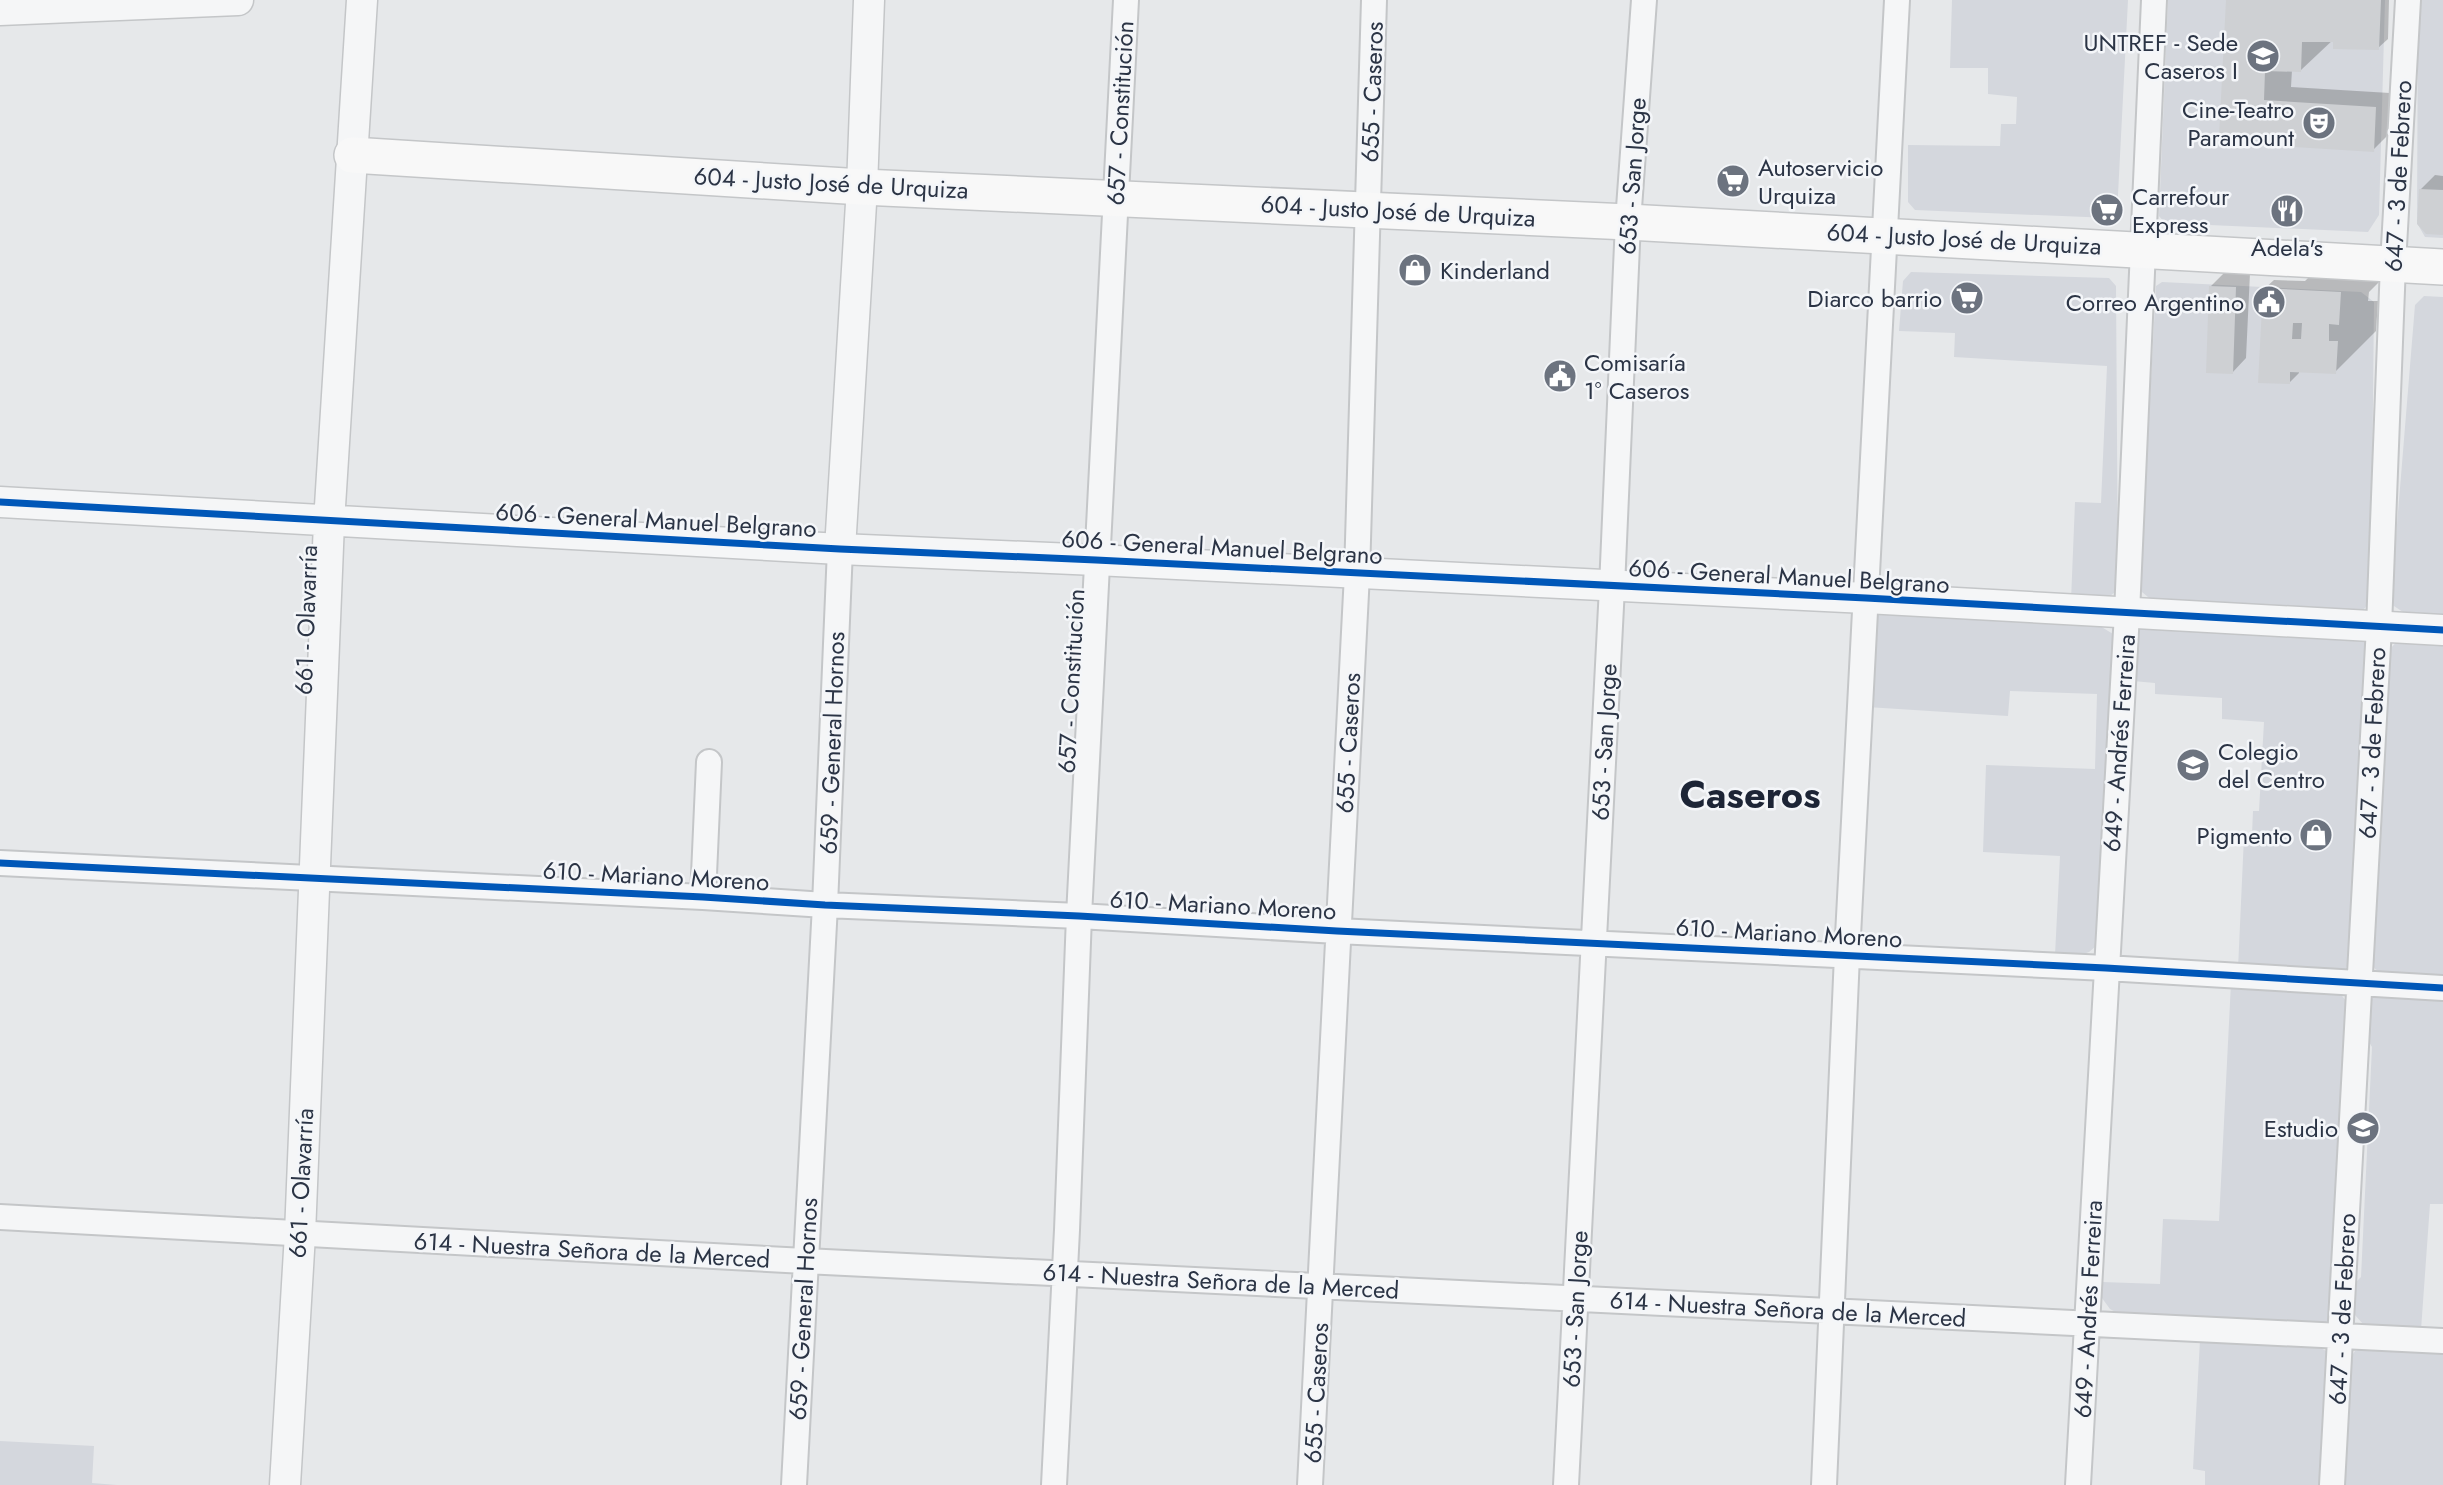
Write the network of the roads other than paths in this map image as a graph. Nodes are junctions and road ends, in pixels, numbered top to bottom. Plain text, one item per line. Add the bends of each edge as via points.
1 (238, 0) edge
2 (362, 0) edge
3 (869, 0) edge
4 (1126, 0) edge
5 (1374, 0) edge
6 (1644, 0) edge
7 (1897, 0) edge
8 (2154, 0) edge
9 (2408, 0) edge
10 (0, 10) edge
11 (352, 155) junction
12 (862, 187) junction
13 (1115, 197) junction
14 (1368, 210) junction
15 (1628, 222) junction
16 (1884, 235) junction
17 (2142, 249) junction
18 (2393, 264) junction
19 (2443, 267) edge
20 (0, 502) edge
21 (329, 522) junction
22 (840, 549) junction
23 (1096, 560) junction
24 (1357, 574) junction
25 (1612, 587) junction
26 (1866, 598) junction
27 (2127, 612) junction
28 (2379, 627) junction
29 (2443, 630) edge
30 (709, 762) dead end
31 (0, 863) edge
32 (314, 877) junction
33 (703, 897) junction
34 (825, 905) junction
35 (1079, 916) junction
36 (1337, 932) junction
37 (1594, 943) junction
38 (1847, 955) junction
39 (2106, 968) junction
40 (2360, 984) junction
41 (2443, 988) edge
42 (0, 1217) edge
43 (300, 1234) junction
44 (805, 1261) junction
45 (1065, 1273) junction
46 (1322, 1287) junction
47 (1576, 1298) junction
48 (1831, 1311) junction
49 (2087, 1324) junction
50 (2340, 1336) junction
51 (2443, 1340) edge
52 (285, 1485) edge
53 (793, 1485) edge
54 (1054, 1485) edge
55 (1310, 1485) edge
56 (1566, 1485) edge
57 (1824, 1485) edge
58 (2078, 1485) edge
59 (2332, 1485) edge

1 - 10 street
2 - 11 street, 661 - Olavarría
3 - 12 street, 659 - General Hornos
4 - 13 street, 657 - Constitución
5 - 14 street, 655 - Caseros
6 - 15 street, 653 - San Jorge
7 - 16 street
8 - 17 street, 649 - Andrés Ferreira
9 - 18 street, 647 - 3 de Febrero
11 - 12 main road, 604 - Justo José de Urquiza
11 - 21 street, 661 - Olavarría
12 - 13 main road, 604 - Justo José de Urquiza
12 - 22 street, 659 - General Hornos
13 - 14 main road, 604 - Justo José de Urquiza
13 - 23 street, 657 - Constitución
14 - 15 main road, 604 - Justo José de Urquiza
14 - 24 street, 655 - Caseros
15 - 16 main road, 604 - Justo José de Urquiza
15 - 25 street, 653 - San Jorge
16 - 17 main road, 604 - Justo José de Urquiza
16 - 26 street
17 - 18 main road, 604 - Justo José de Urquiza
17 - 27 street, 649 - Andrés Ferreira
18 - 19 main road, 604 - Justo José de Urquiza
18 - 28 street, 647 - 3 de Febrero
20 - 21 street, 606 - General Manuel Belgrano
21 - 22 street, 606 - General Manuel Belgrano
21 - 32 street, 661 - Olavarría
22 - 23 street, 606 - General Manuel Belgrano
22 - 34 street, 659 - General Hornos
23 - 24 street, 606 - General Manuel Belgrano
23 - 35 street, 657 - Constitución
24 - 25 street, 606 - General Manuel Belgrano
24 - 36 street, 655 - Caseros
25 - 26 street, 606 - General Manuel Belgrano
25 - 37 street, 653 - San Jorge
26 - 27 street, 606 - General Manuel Belgrano
26 - 38 street
27 - 28 street, 606 - General Manuel Belgrano
27 - 39 street, 649 - Andrés Ferreira
28 - 29 street, 606 - General Manuel Belgrano
28 - 40 street, 647 - 3 de Febrero
30 - 33 street
31 - 32 street, 610 - Mariano Moreno
32 - 33 street, 610 - Mariano Moreno
32 - 43 street, 661 - Olavarría
33 - 34 street, 610 - Mariano Moreno
34 - 35 street, 610 - Mariano Moreno
34 - 44 street, 659 - General Hornos
35 - 36 street, 610 - Mariano Moreno
35 - 45 street, 657 - Constitución
36 - 37 street, 610 - Mariano Moreno
36 - 46 street, 655 - Caseros
37 - 38 street, 610 - Mariano Moreno
37 - 47 street, 653 - San Jorge
38 - 39 street, 610 - Mariano Moreno
38 - 48 street
39 - 40 street, 610 - Mariano Moreno
39 - 49 street, 649 - Andrés Ferreira
40 - 41 street, 610 - Mariano Moreno
40 - 50 street, 647 - 3 de Febrero
42 - 43 street, 614 - Nuestra Señora de la Merced
43 - 44 street, 614 - Nuestra Señora de la Merced
43 - 52 street, 661 - Olavarría
44 - 45 street, 614 - Nuestra Señora de la Merced
44 - 53 street, 659 - General Hornos
45 - 46 street, 614 - Nuestra Señora de la Merced
45 - 54 street, 657 - Constitución
46 - 47 street, 614 - Nuestra Señora de la Merced
46 - 55 street, 655 - Caseros
47 - 48 street, 614 - Nuestra Señora de la Merced
47 - 56 street, 653 - San Jorge
48 - 49 street, 614 - Nuestra Señora de la Merced
48 - 57 street
49 - 50 street, 614 - Nuestra Señora de la Merced
49 - 58 street, 649 - Andrés Ferreira
50 - 51 street, 614 - Nuestra Señora de la Merced
50 - 59 street, 647 - 3 de Febrero

